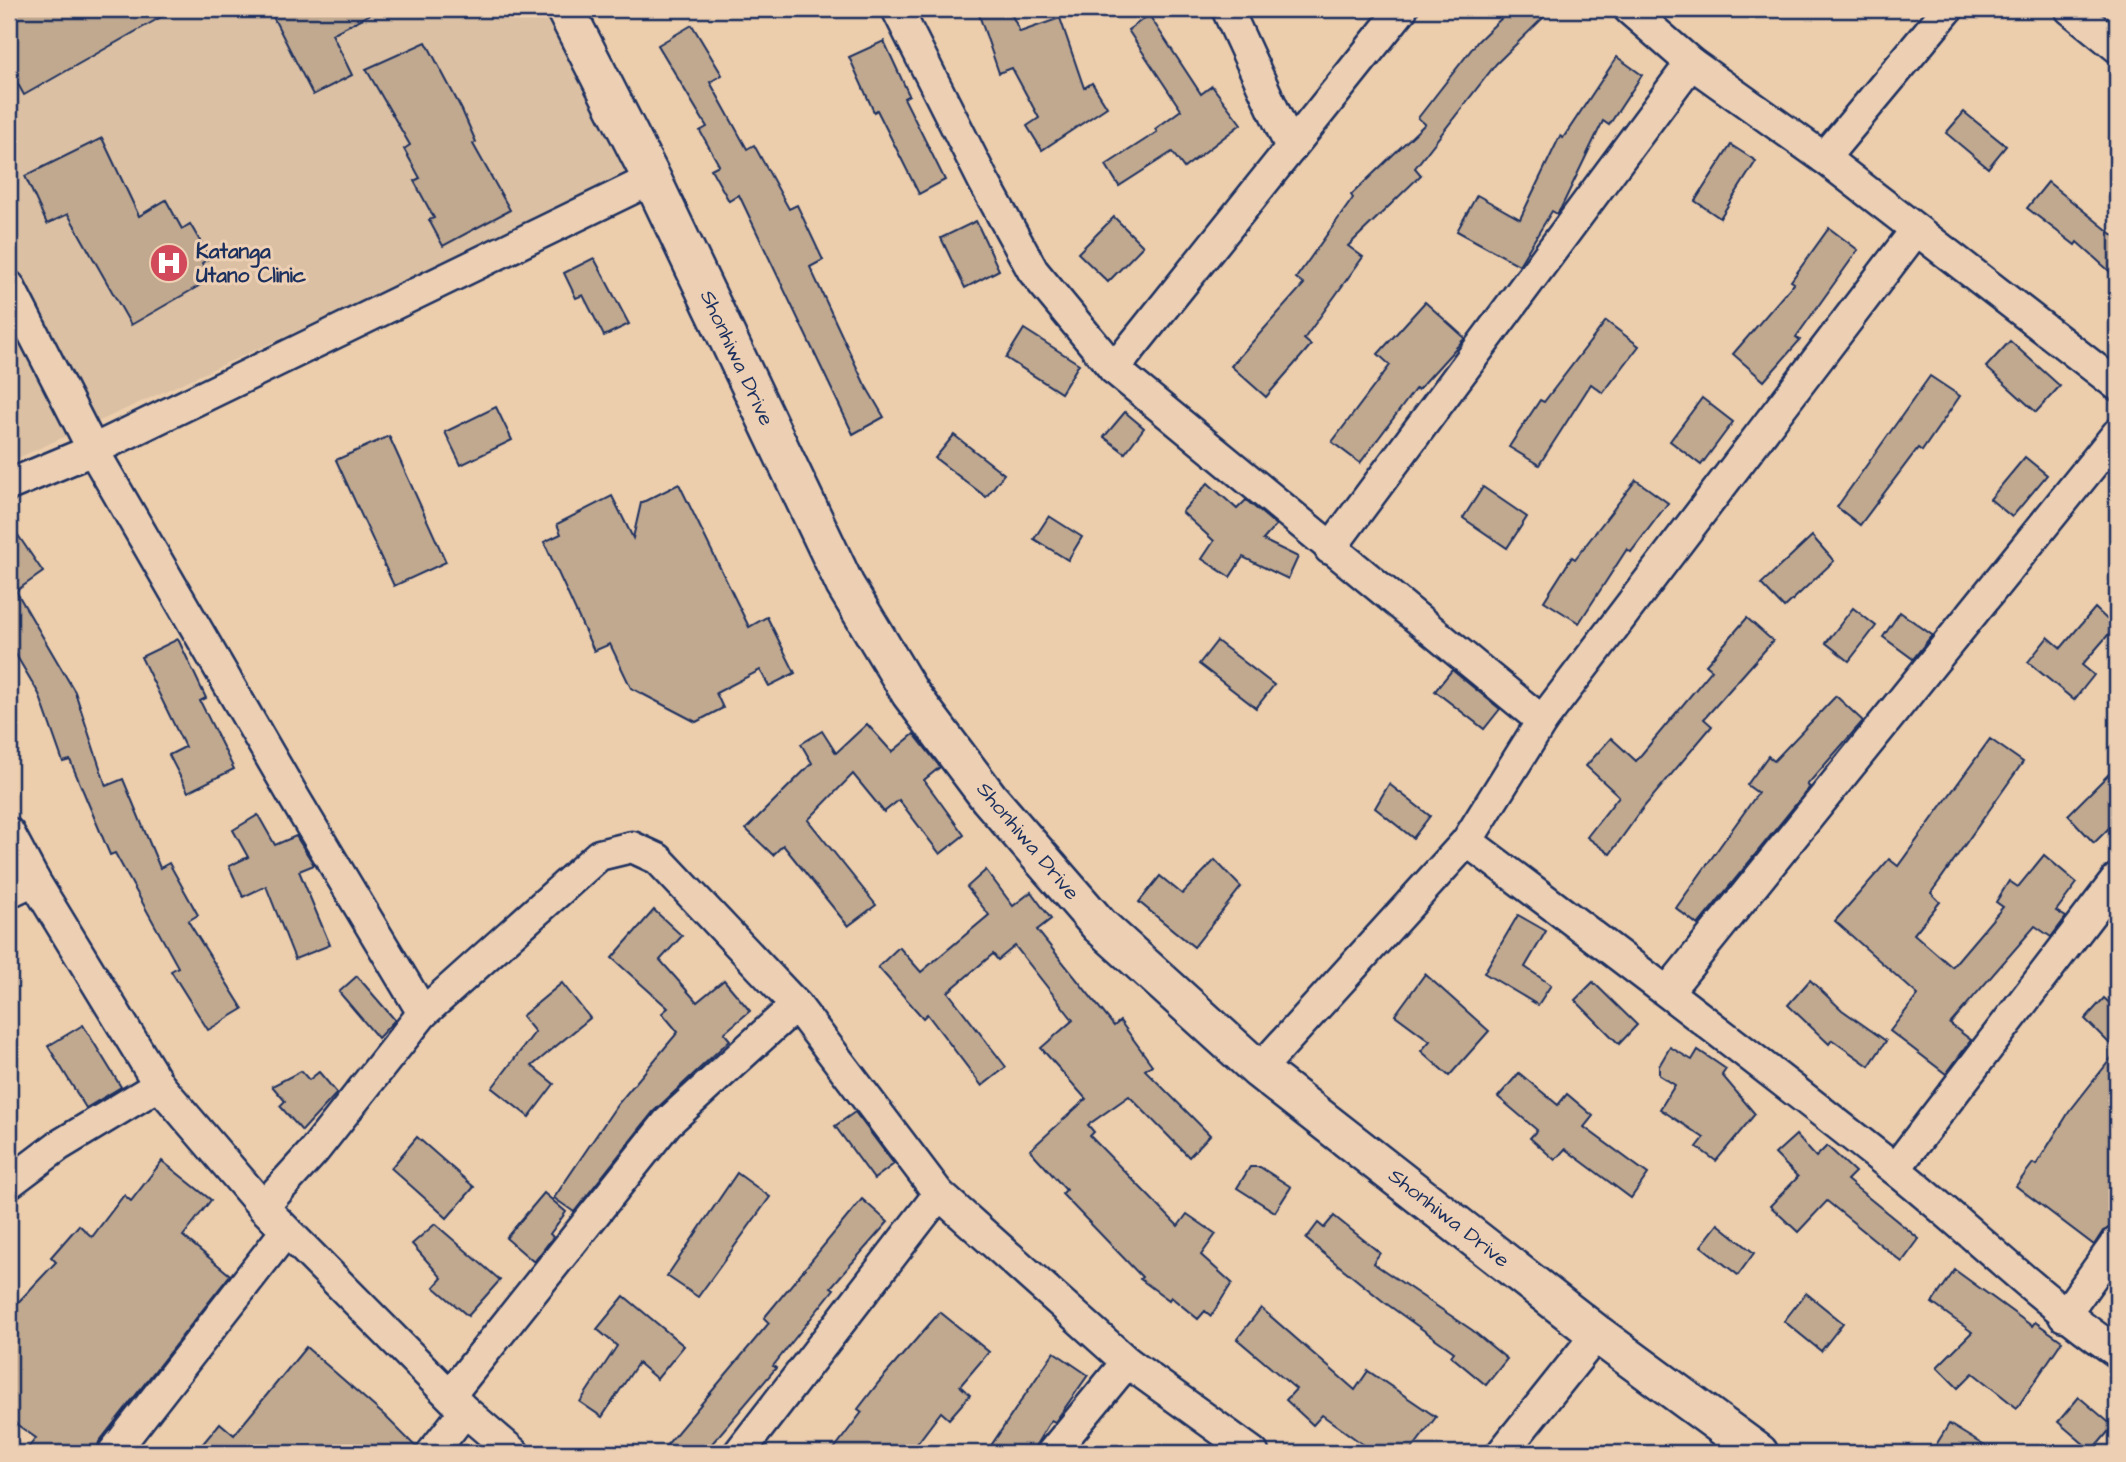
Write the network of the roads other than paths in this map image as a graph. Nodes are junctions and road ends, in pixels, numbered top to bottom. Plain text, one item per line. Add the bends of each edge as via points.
1 (565, 9) edge
2 (897, 9) edge
3 (1227, 9) edge
4 (1402, 9) edge
5 (1629, 9) edge
6 (1948, 9) edge
7 (2070, 9) edge
8 (2117, 47) edge
9 (1691, 62) junction
10 (1291, 148) junction
11 (1824, 158) junction
12 (652, 179) junction
13 (1916, 230) junction
14 (9, 286) edge
15 (1114, 369) junction
16 (2117, 385) edge
17 (2117, 434) edge
18 (93, 450) junction
19 (9, 485) edge
20 (1330, 549) junction
21 (1542, 720) junction
22 (9, 833) edge
23 (1467, 841) junction
24 (2117, 879) edge
25 (21, 886) edge
26 (1668, 991) junction
27 (796, 1005) junction
28 (424, 1013) junction
29 (1259, 1070) junction
30 (159, 1085) junction
31 (1895, 1169) junction
32 (9, 1183) edge
33 (939, 1194) junction
34 (263, 1207) junction
35 (286, 1231) junction
36 (2117, 1242) edge
37 (2064, 1316) junction
38 (1597, 1334) junction
39 (2117, 1352) edge
40 (1127, 1362) junction
41 (458, 1403) junction
42 (113, 1453) edge
43 (432, 1453) edge
44 (514, 1453) edge
45 (739, 1453) edge
46 (1052, 1453) edge
47 (1253, 1453) edge
48 (1502, 1453) edge
49 (1759, 1453) edge

1 - 12 street, Shonhiwa Drive
2 - 15 street via 1033,271
3 - 10 street
4 - 10 street
5 - 9 street
6 - 11 street
7 - 8 street
9 - 11 street
9 - 20 street
10 - 15 street
11 - 13 street
12 - 18 street
12 - 29 street, Shonhiwa Drive via 845,585 910,693 989,798 1099,925
13 - 16 street
13 - 21 street
14 - 18 street
15 - 20 street
17 - 26 street
18 - 19 street
18 - 28 street
20 - 21 street
21 - 23 street
22 - 25 street
23 - 26 street
23 - 29 street
24 - 31 street
25 - 30 street
26 - 31 street
27 - 28 street via 658,859 632,848 599,855
27 - 33 street
27 - 41 street via 667,1123
28 - 34 street
29 - 38 street, Shonhiwa Drive
30 - 32 street via 58,1146
30 - 34 street
31 - 37 street
33 - 40 street
33 - 45 street
34 - 35 street
35 - 41 street
35 - 42 street
36 - 37 street
37 - 39 street
38 - 48 street
38 - 49 street, Shonhiwa Drive
40 - 46 street
40 - 47 street
41 - 43 street
41 - 44 street

